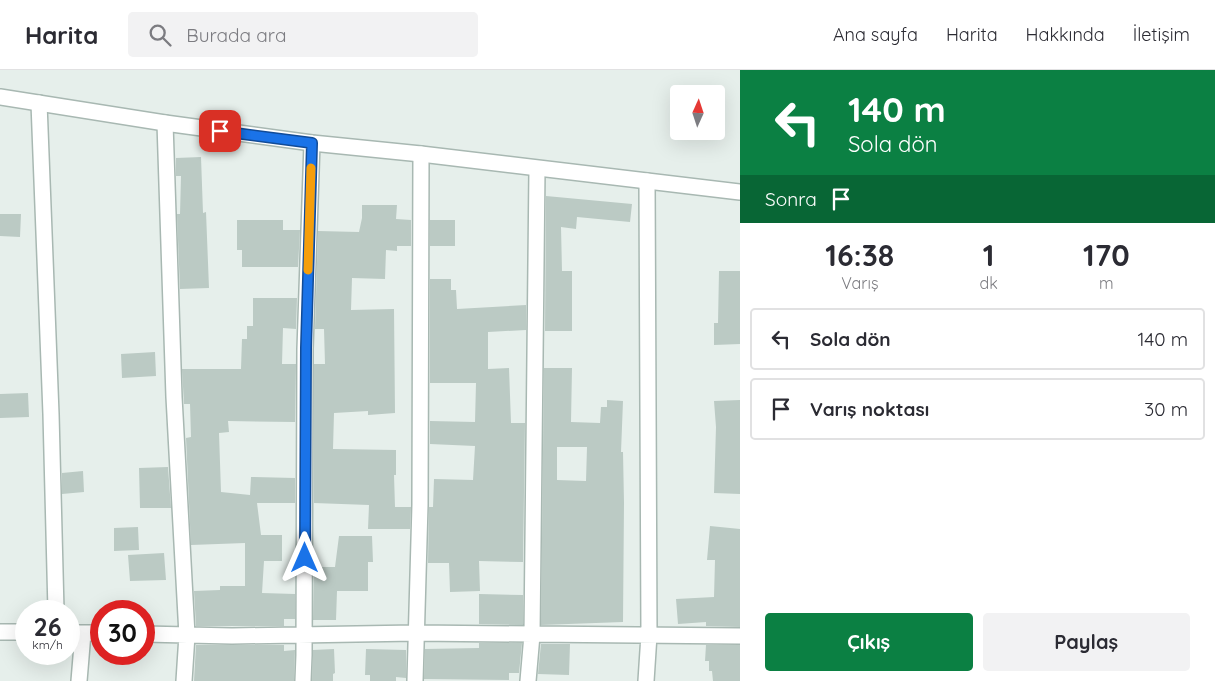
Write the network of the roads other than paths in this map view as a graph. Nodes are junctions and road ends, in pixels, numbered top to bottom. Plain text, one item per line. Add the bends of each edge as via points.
1 (0, 97) edge
2 (39, 103) junction
3 (165, 123) junction
4 (312, 143) junction
5 (421, 154) junction
6 (537, 169) junction
7 (647, 181) junction
8 (740, 192) edge
9 (56, 600) edge
10 (0, 632) edge
11 (15, 632) edge
12 (416, 633) junction
13 (155, 634) edge
14 (187, 635) junction
15 (304, 635) junction
16 (532, 635) junction
17 (649, 635) junction
18 (740, 636) edge
19 (78, 665) edge
20 (79, 681) edge
21 (184, 681) edge
22 (303, 681) edge
23 (415, 681) edge
24 (528, 681) edge
25 (646, 681) edge

1 - 2 street
2 - 3 street
2 - 9 street
3 - 4 street
3 - 14 street via 174,397
4 - 5 street
4 - 15 street via 306,348
5 - 6 street
5 - 12 street via 420,505
6 - 7 street
6 - 16 street
7 - 8 street
7 - 17 street
10 - 11 street
12 - 15 street
12 - 16 street
12 - 23 street
13 - 14 street
14 - 15 street
14 - 21 street
15 - 22 street
16 - 17 street
16 - 24 street
17 - 18 street
17 - 25 street
19 - 20 street

